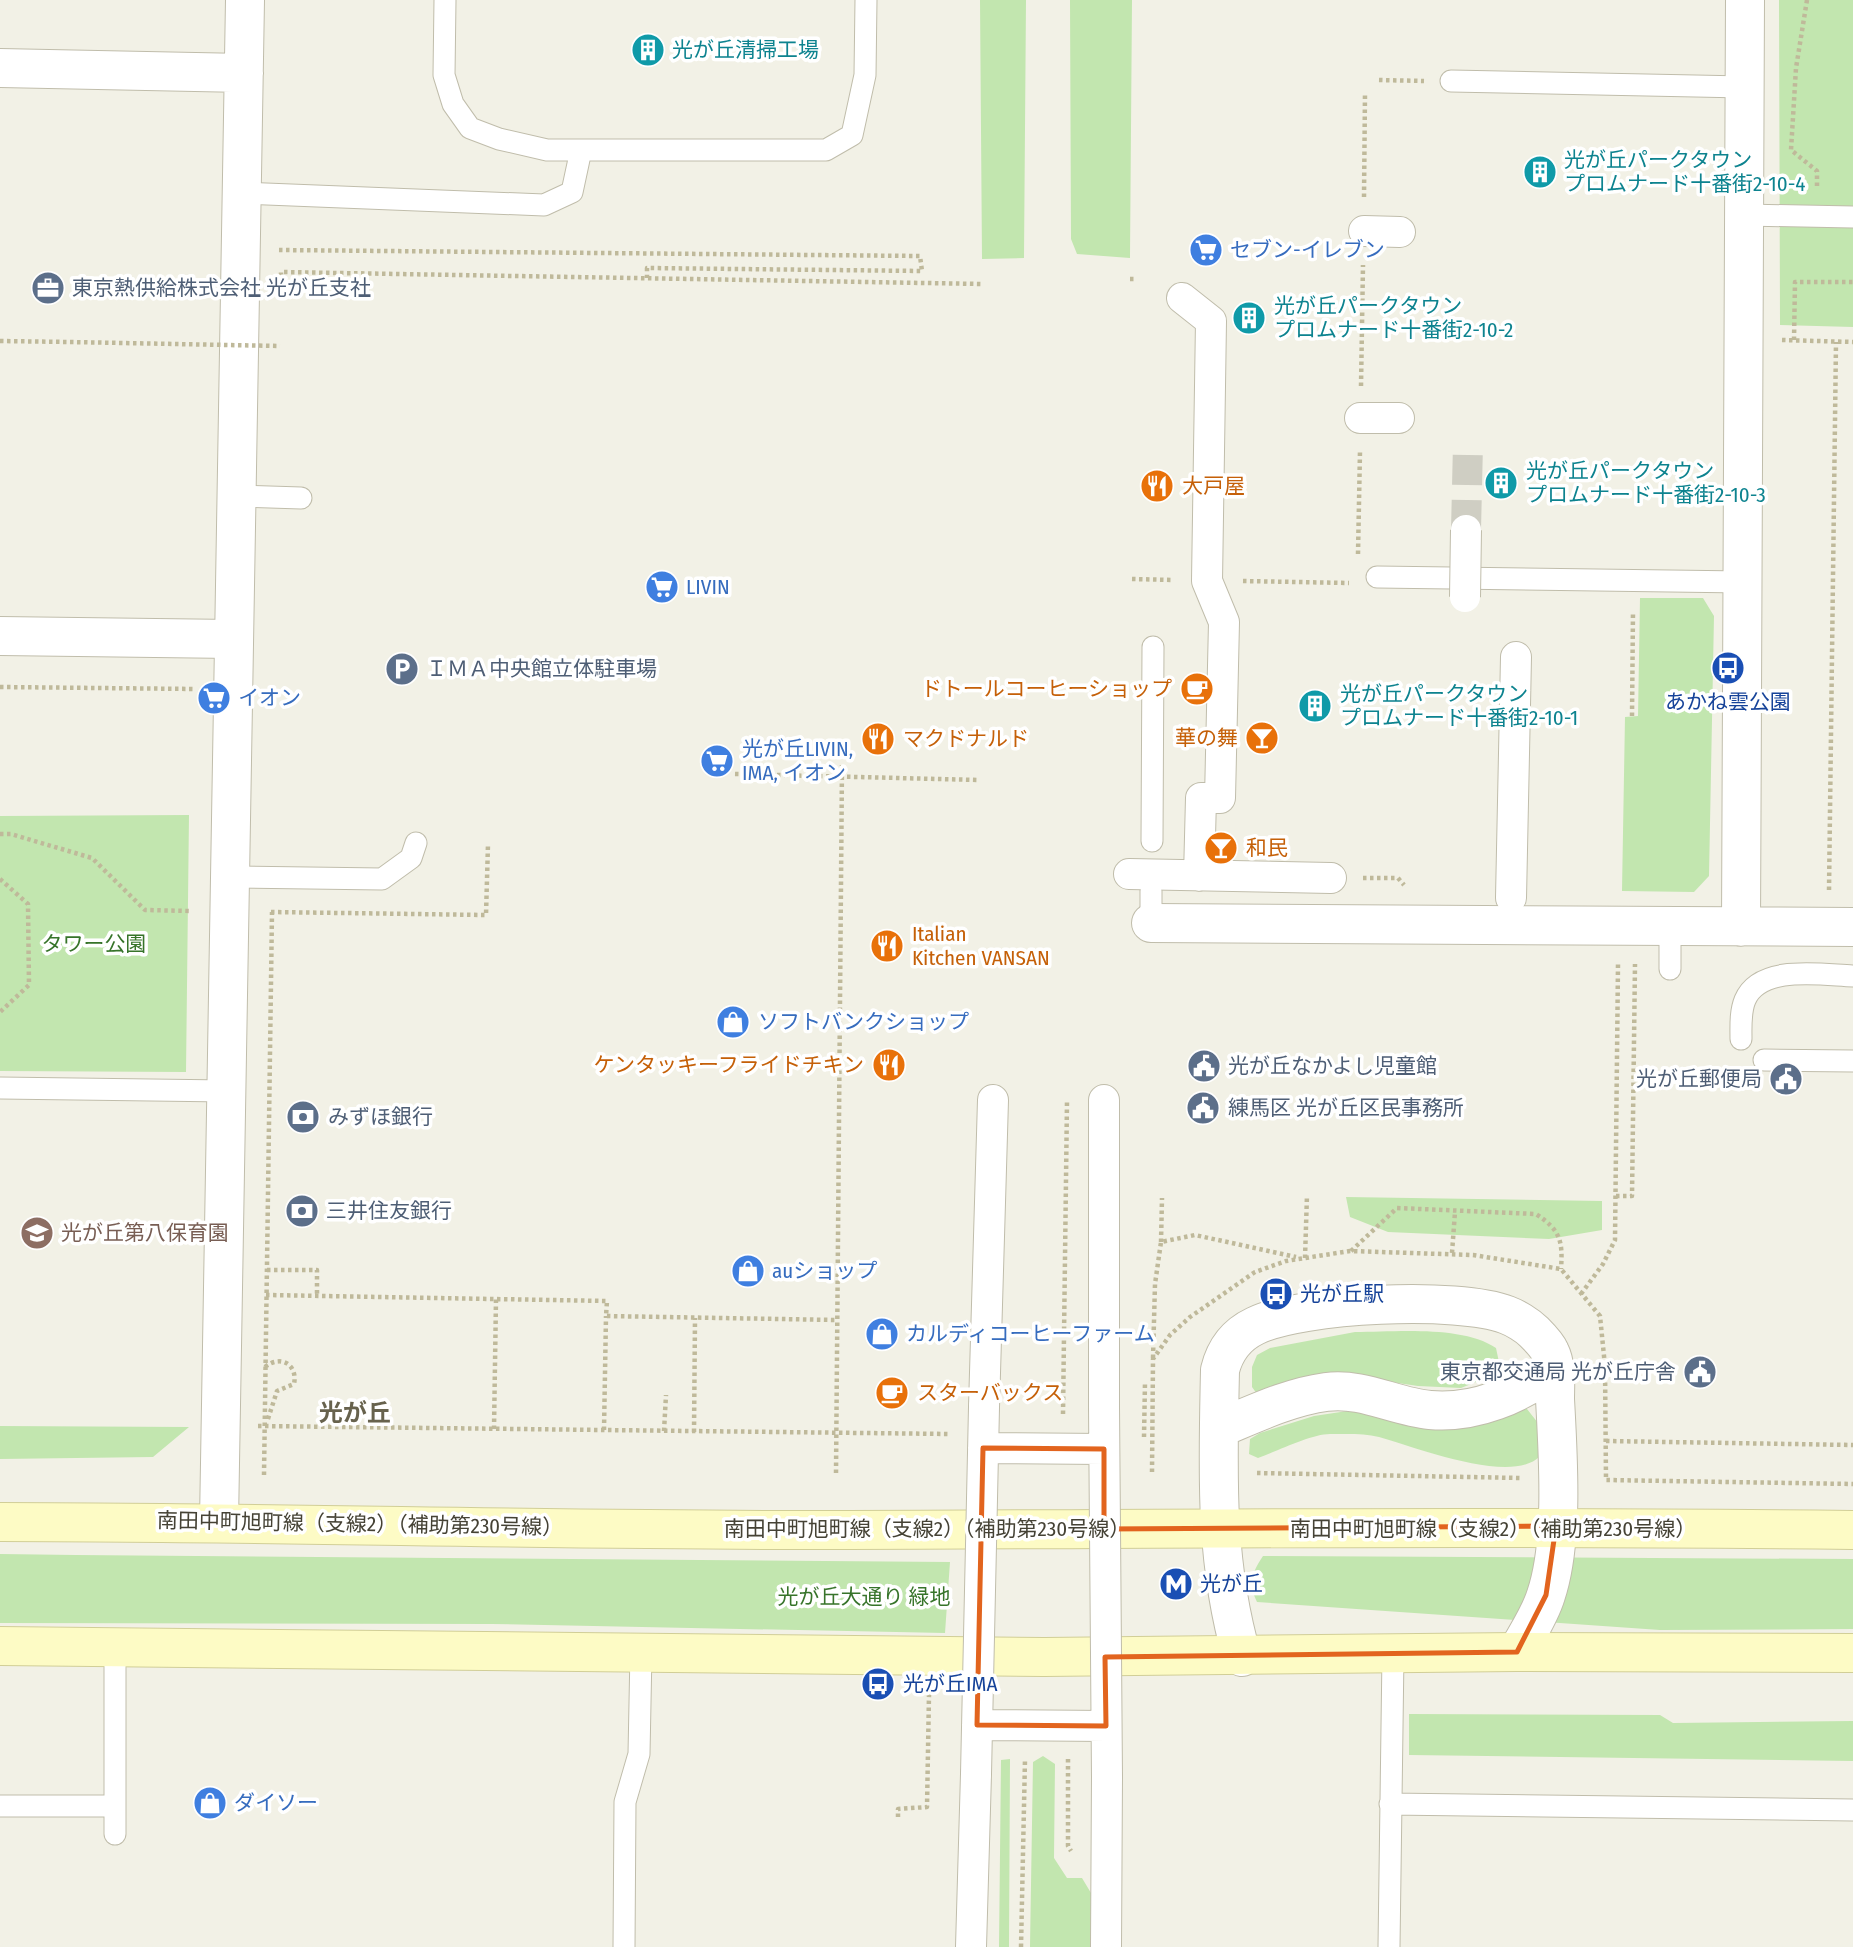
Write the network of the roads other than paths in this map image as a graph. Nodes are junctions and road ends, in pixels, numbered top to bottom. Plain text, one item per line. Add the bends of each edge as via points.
1 (246, 0) edge
2 (445, 0) edge
3 (866, 0) edge
4 (1745, 0) edge
5 (0, 68) edge
6 (244, 73) junction
7 (1451, 81) road end
8 (1744, 87) junction
9 (581, 150) junction
10 (242, 193) junction
11 (1745, 215) junction
12 (1853, 217) edge
13 (1364, 231) dead end
14 (1400, 232) dead end
15 (1182, 298) dead end
16 (1360, 418) dead end
17 (1399, 418) dead end
18 (236, 496) junction
19 (301, 498) dead end
20 (1466, 530) tunnel mouth
21 (1377, 577) dead end
22 (1743, 582) junction
23 (1465, 597) dead end
24 (0, 636) edge
25 (233, 639) junction
26 (1153, 647) dead end
27 (1516, 657) dead end
28 (1152, 841) dead end
29 (416, 843) dead end
30 (1199, 876) junction
31 (230, 877) junction
32 (1331, 878) dead end
33 (1144, 896) joint
34 (1511, 898) dead end
35 (1841, 914) edge
36 (1670, 926) junction
37 (1741, 926) junction
38 (1670, 969) dead end
39 (1853, 975) edge
40 (1741, 1039) dead end
41 (1764, 1060) dead end
42 (1853, 1060) edge
43 (0, 1088) edge
44 (227, 1091) junction
45 (993, 1100) dead end
46 (1104, 1100) dead end
47 (1554, 1367) junction
48 (1220, 1428) junction
49 (983, 1448) junction
50 (1104, 1449) junction
51 (0, 1522) edge
52 (219, 1522) junction
53 (1556, 1527) junction
54 (1853, 1530) edge
55 (1218, 1531) junction
56 (0, 1646) edge
57 (115, 1646) junction
58 (641, 1652) junction
59 (1517, 1652) junction
60 (1853, 1653) edge
61 (1393, 1654) junction
62 (1242, 1657) junction
63 (977, 1726) junction
64 (1106, 1726) junction
65 (1390, 1804) junction
66 (0, 1806) edge
67 (115, 1806) junction
68 (1853, 1810) edge
69 (115, 1833) dead end
70 (624, 1947) edge
71 (971, 1947) edge
72 (1106, 1947) edge
73 (1389, 1947) edge

1 - 6 street
2 - 9 lane via 444,75 453,104 470,128 547,150
3 - 9 lane via 864,75 852,135 827,150
4 - 8 street
5 - 6 street
6 - 10 street
7 - 8 lane
8 - 11 street
9 - 10 lane via 572,192 544,205
10 - 18 street
11 - 12 lane
11 - 22 street
13 - 14 street
15 - 30 street via 1211,321 1207,581 1224,622 1220,798 1201,798
16 - 17 street
18 - 19 lane
18 - 25 street
20 - 23 street, bridge
21 - 22 lane
22 - 37 street
24 - 25 street
25 - 31 street
26 - 28 lane
27 - 34 street
29 - 31 lane via 411,858 382,879
30 - 32 street
30 - 33 street
31 - 44 street
33 - 36 street
35 - 37 street
36 - 37 street
36 - 38 lane
39 - 40 lane via 1783,976 1763,981 1743,1003
41 - 42 lane
43 - 44 lane
44 - 52 street
45 - 49 street, bridge
46 - 50 street, bridge
47 - 48 street via 1515,1393 1472,1407 1430,1410 1369,1393 1327,1391 1282,1402
47 - 48 street via 1550,1351 1533,1331 1507,1315 1478,1308 1373,1306 1280,1316 1253,1326 1233,1341 1223,1357
47 - 53 street
48 - 55 street
49 - 50 street, bridge
49 - 63 street, bridge
50 - 64 street, bridge
51 - 52 main road, 南田中町旭町線（支線2）（補助第230号線）
52 - 55 main road, 南田中町旭町線（支線2）（補助第230号線）
53 - 54 main road, 南田中町旭町線（支線2）（補助第230号線）
53 - 55 main road, 南田中町旭町線（支線2）（補助第230号線）
53 - 59 street via 1546,1595
55 - 62 street
56 - 57 main road
57 - 58 main road
57 - 67 lane
58 - 62 main road
58 - 70 lane via 639,1754 625,1802
59 - 60 main road
59 - 61 main road
61 - 62 main road
61 - 65 lane
63 - 64 street, bridge
63 - 71 street, bridge
64 - 72 street, bridge
65 - 68 lane
65 - 73 lane
66 - 67 lane
67 - 69 lane

